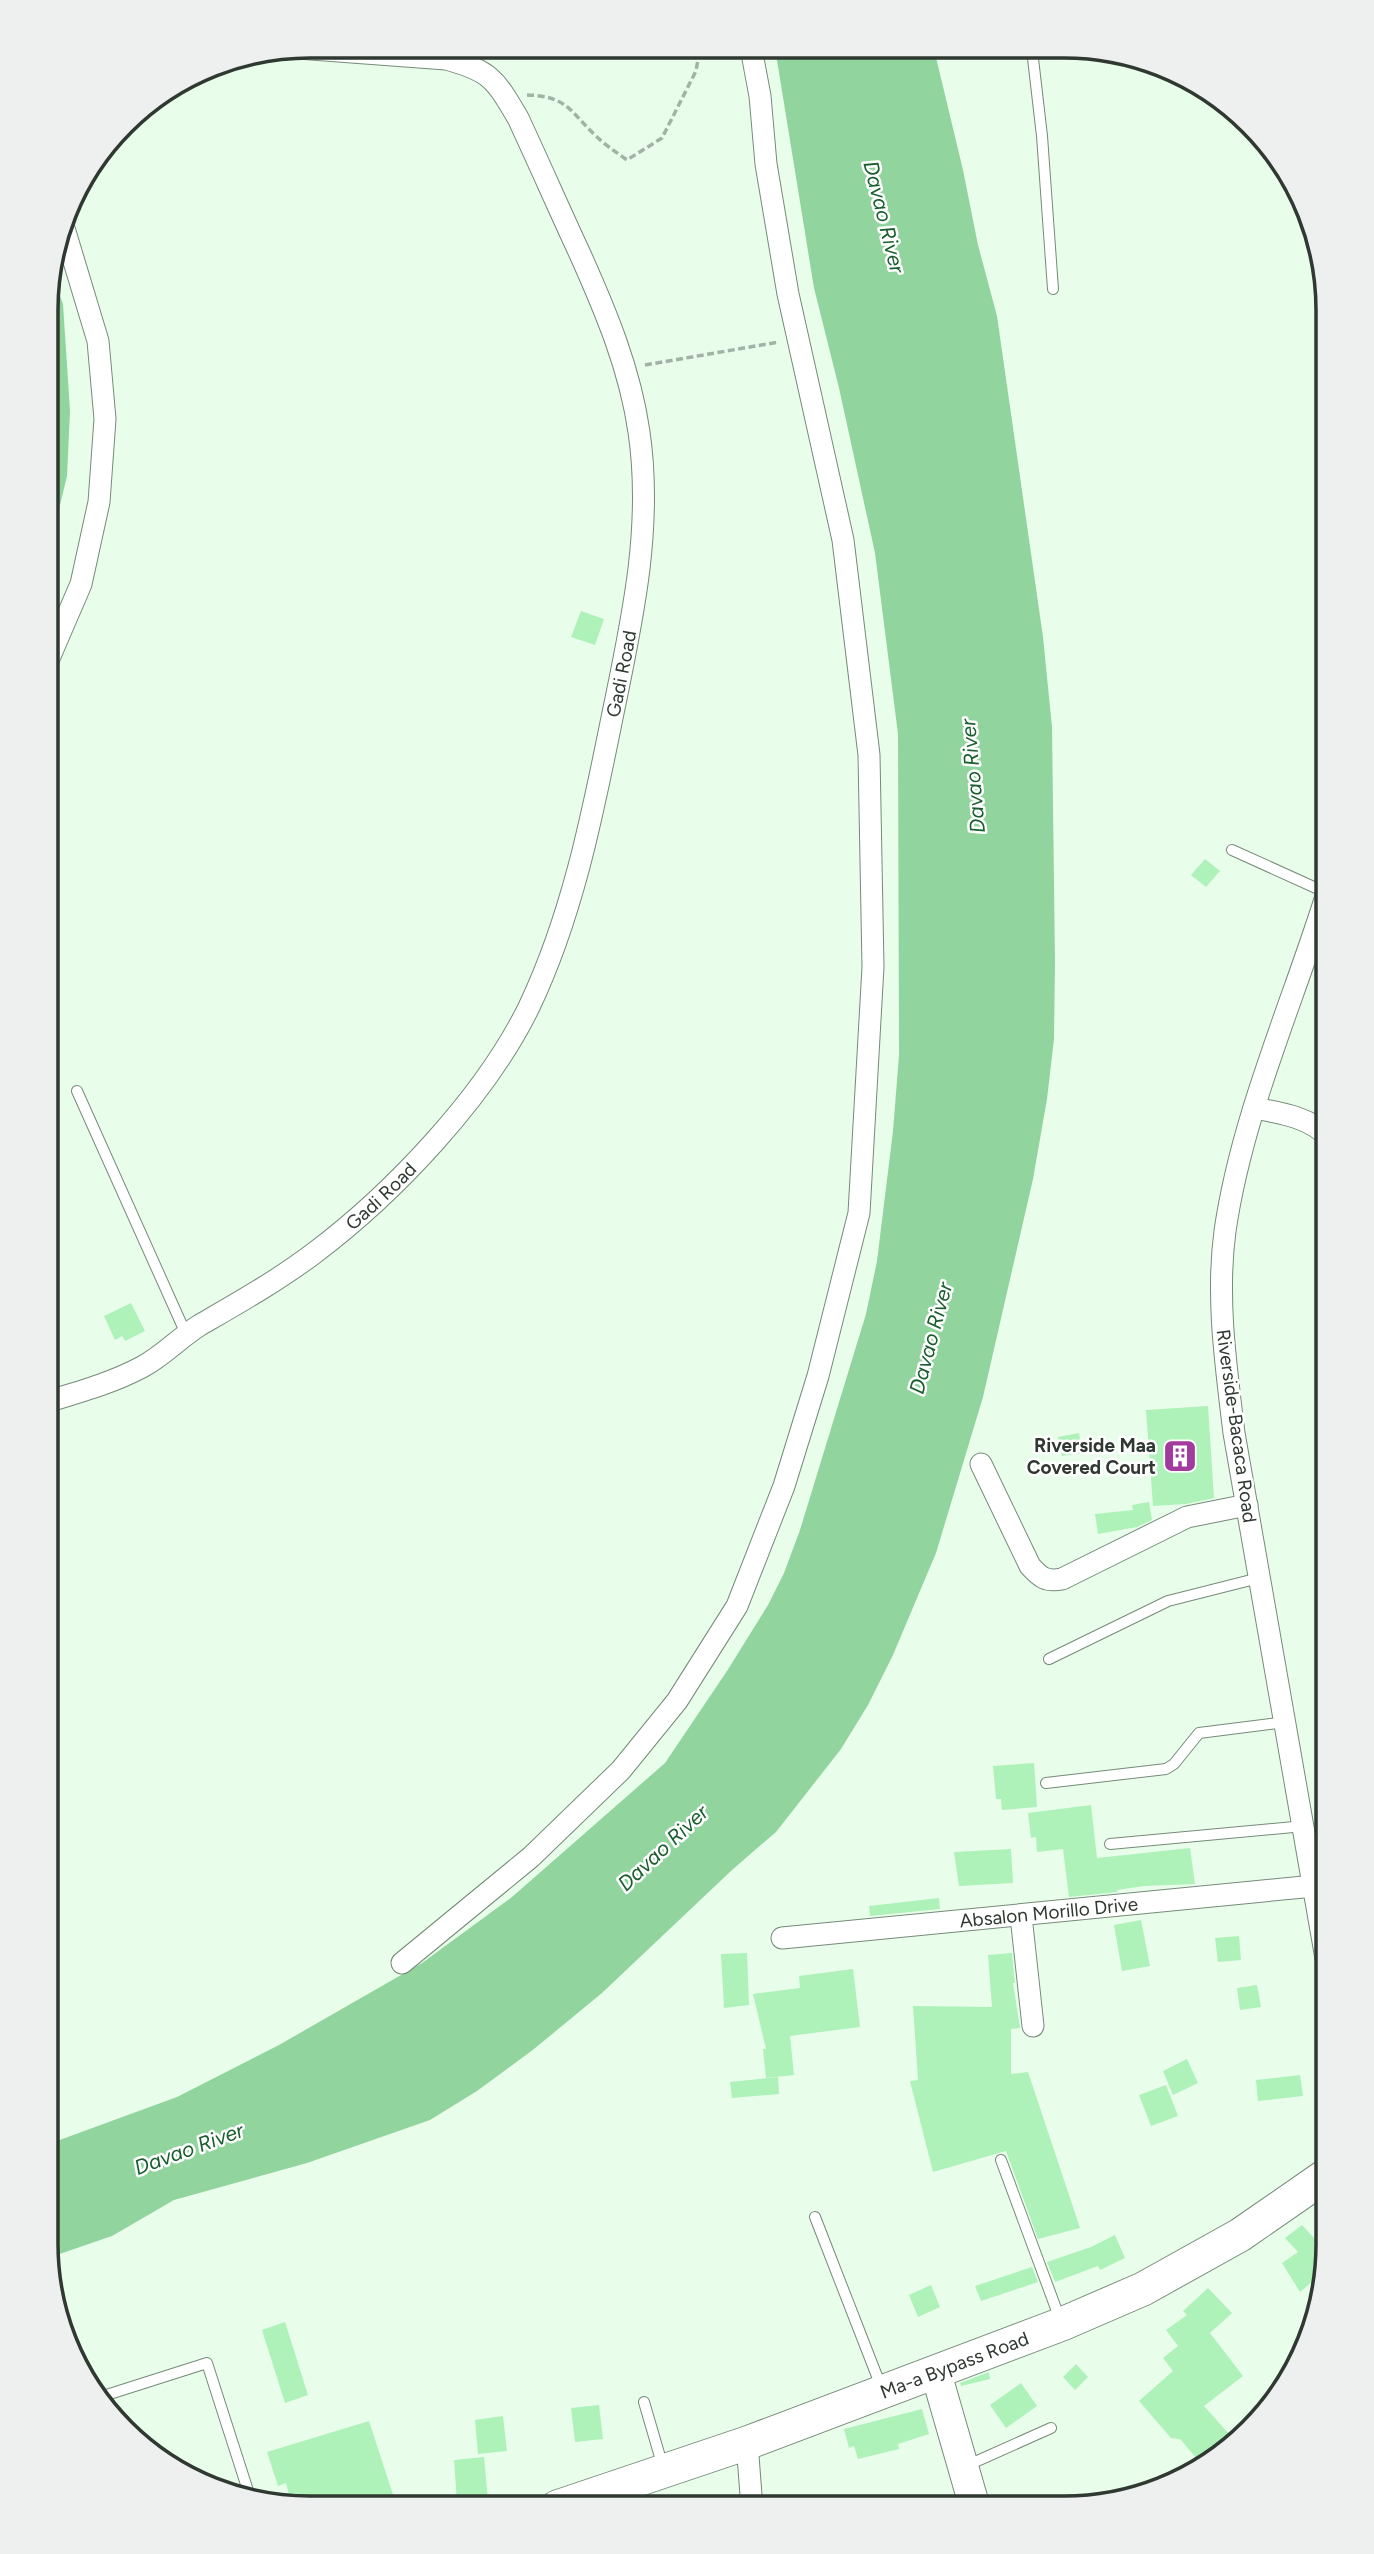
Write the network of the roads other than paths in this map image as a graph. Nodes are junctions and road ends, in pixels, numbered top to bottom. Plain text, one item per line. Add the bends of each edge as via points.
1 (433, 58) edge
2 (753, 58) edge
3 (1032, 58) edge
4 (68, 240) edge
5 (1053, 289) dead end
6 (58, 637) edge
7 (1232, 850) dead end
8 (1316, 887) edge
9 (1316, 947) edge
10 (77, 1091) dead end
11 (1254, 1108) junction
12 (1316, 1126) edge
13 (186, 1334) junction
14 (58, 1398) edge
15 (981, 1464) dead end
16 (1247, 1505) junction
17 (1259, 1578) junction
18 (1049, 1659) dead end
19 (1286, 1722) junction
20 (1046, 1783) dead end
21 (1304, 1826) junction
22 (1110, 1844) dead end
23 (1314, 1886) junction
24 (1316, 1898) edge
25 (1021, 1916) junction
26 (782, 1938) dead end
27 (402, 1963) dead end
28 (1033, 2026) dead end
29 (1001, 2160) dead end
30 (1316, 2182) edge
31 (815, 2217) dead end
32 (1062, 2324) junction
33 (936, 2373) junction
34 (883, 2392) junction
35 (108, 2395) edge
36 (644, 2402) dead end
37 (1051, 2428) dead end
38 (747, 2443) junction
39 (964, 2467) junction
40 (664, 2471) junction
41 (247, 2489) edge
42 (590, 2496) edge
43 (751, 2496) edge
44 (972, 2496) edge

1 - 13 street, Gadi Road via 466,64 489,75 504,94 598,295 625,368 640,435 644,490 634,612 578,868 556,943 527,1010 489,1073 397,1182 312,1254
2 - 27 street via 766,164 798,339 843,540 869,755 873,967 859,1213 818,1376 784,1486 737,1606 677,1701 621,1770 531,1857
3 - 5 lane
4 - 6 street via 99,341 105,419 99,502 81,584
7 - 8 lane
9 - 11 street, Riverside-Bacaca Road
10 - 13 lane
11 - 12 street
11 - 16 street, Riverside-Bacaca Road via 1234,1179 1222,1285 1226,1364
13 - 14 street, Gadi Road via 144,1366
15 - 16 street via 1030,1566 1042,1579 1051,1581 1187,1517
16 - 17 street, Riverside-Bacaca Road
17 - 18 lane via 1168,1601
17 - 19 street, Riverside-Bacaca Road
19 - 20 lane via 1199,1733 1166,1769
19 - 21 street, Riverside-Bacaca Road
21 - 22 lane
21 - 23 street, Riverside-Bacaca Road
23 - 24 street, Riverside-Bacaca Road
23 - 25 street, Absalon Morillo Drive
25 - 26 street, Absalon Morillo Drive
25 - 28 street
29 - 32 lane
30 - 32 main road, Ma-a Bypass Road via 1228,2242 1143,2289
31 - 34 lane
32 - 33 main road, Ma-a Bypass Road
33 - 34 main road, Ma-a Bypass Road
33 - 39 street
34 - 38 main road, Ma-a Bypass Road
35 - 41 lane via 207,2363
36 - 40 lane
37 - 39 lane
38 - 40 main road, Ma-a Bypass Road
38 - 43 street
39 - 44 street
40 - 42 main road, Ma-a Bypass Road

